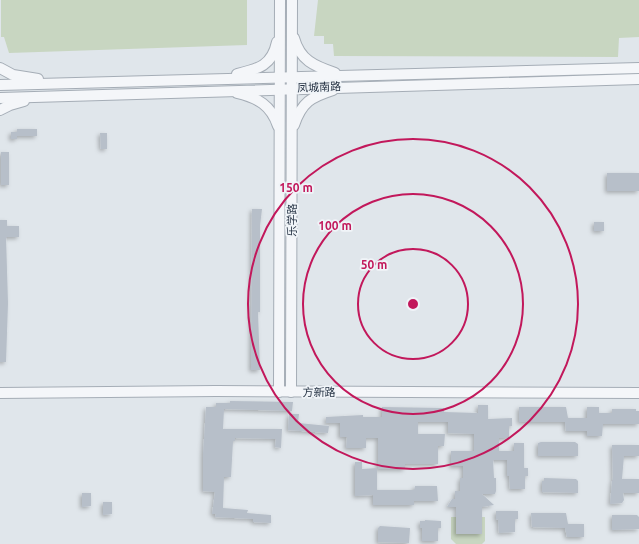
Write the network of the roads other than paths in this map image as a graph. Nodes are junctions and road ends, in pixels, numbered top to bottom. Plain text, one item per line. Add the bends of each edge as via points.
1 (280, 0) edge
2 (292, 0) edge
3 (280, 28) junction
4 (292, 28) junction
5 (0, 68) edge
6 (639, 68) edge
7 (347, 76) junction
8 (279, 77) junction
9 (292, 77) junction
10 (218, 79) junction
11 (639, 79) edge
12 (74, 83) junction
13 (0, 85) edge
14 (347, 86) junction
15 (279, 88) junction
16 (292, 88) junction
17 (218, 90) junction
18 (47, 96) junction
19 (0, 98) edge
20 (0, 110) edge
21 (279, 134) junction
22 (292, 135) junction
23 (279, 392) junction
24 (291, 392) junction
25 (0, 393) edge
26 (639, 393) edge

1 - 3 street, 乐学路
2 - 4 street, 乐学路
3 - 8 street, 乐学路
3 - 10 street via 276,47 264,65 259,69
4 - 7 street via 296,46 308,62 318,68
4 - 9 street, 乐学路
5 - 12 street via 20,76
6 - 7 street, 凤城南路
7 - 9 street, 凤城南路
8 - 9 street, 凤城南路
8 - 10 street, 凤城南路
8 - 15 street, 乐学路
9 - 16 street, 乐学路
10 - 12 street, 凤城南路
11 - 14 street, 凤城南路
12 - 13 street, 凤城南路
14 - 16 street, 凤城南路
14 - 22 street via 310,99 301,109
15 - 16 street, 凤城南路
15 - 17 street, 凤城南路
15 - 21 street, 乐学路
16 - 22 street, 乐学路
17 - 18 street, 凤城南路
17 - 21 street via 251,96 264,104 275,117
18 - 19 street, 凤城南路
18 - 20 street via 10,104
21 - 23 street, 乐学路
22 - 24 street, 乐学路
23 - 24 street, 方新路
23 - 25 street, 方新路
24 - 26 street, 方新路

